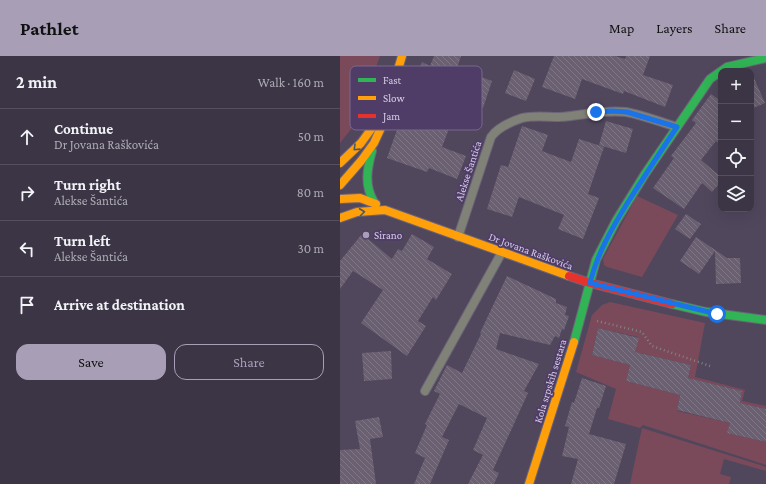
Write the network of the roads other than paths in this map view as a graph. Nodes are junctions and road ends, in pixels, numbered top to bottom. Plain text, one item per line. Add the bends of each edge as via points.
1 (402, 56) edge
2 (766, 58) edge
3 (399, 66) edge
4 (677, 127) junction
5 (370, 130) edge
6 (380, 130) edge
7 (374, 143) junction
8 (340, 163) edge
9 (340, 185) edge
10 (340, 200) edge
11 (374, 202) junction
12 (385, 210) junction
13 (340, 218) edge
14 (458, 237) junction
15 (502, 252) junction
16 (590, 283) junction
17 (766, 320) edge
18 (425, 391) dead end
19 (528, 484) edge

1 - 3 street
2 - 4 street via 722,69 710,79
4 - 14 street, Alekse Šantića via 627,112 612,111 522,118 502,126 491,137
4 - 16 street via 616,221 596,260
5 -> 8 street
6 - 7 street
7 - 9 street
7 - 11 street via 366,185 368,194
10 - 11 street, Dr Jovana Raškovića via 360,198
11 - 12 street, Dr Jovana Raškovića
13 -> 12 street, Dr Jovana Raškovića via 357,212
12 - 14 street, Dr Jovana Raškovića
14 - 15 street, Dr Jovana Raškovića
15 - 16 street, Dr Jovana Raškovića
15 - 18 street
16 - 17 street, Dr Jovana Raškovića via 706,312
16 - 19 street, Kola srpskih sestara

